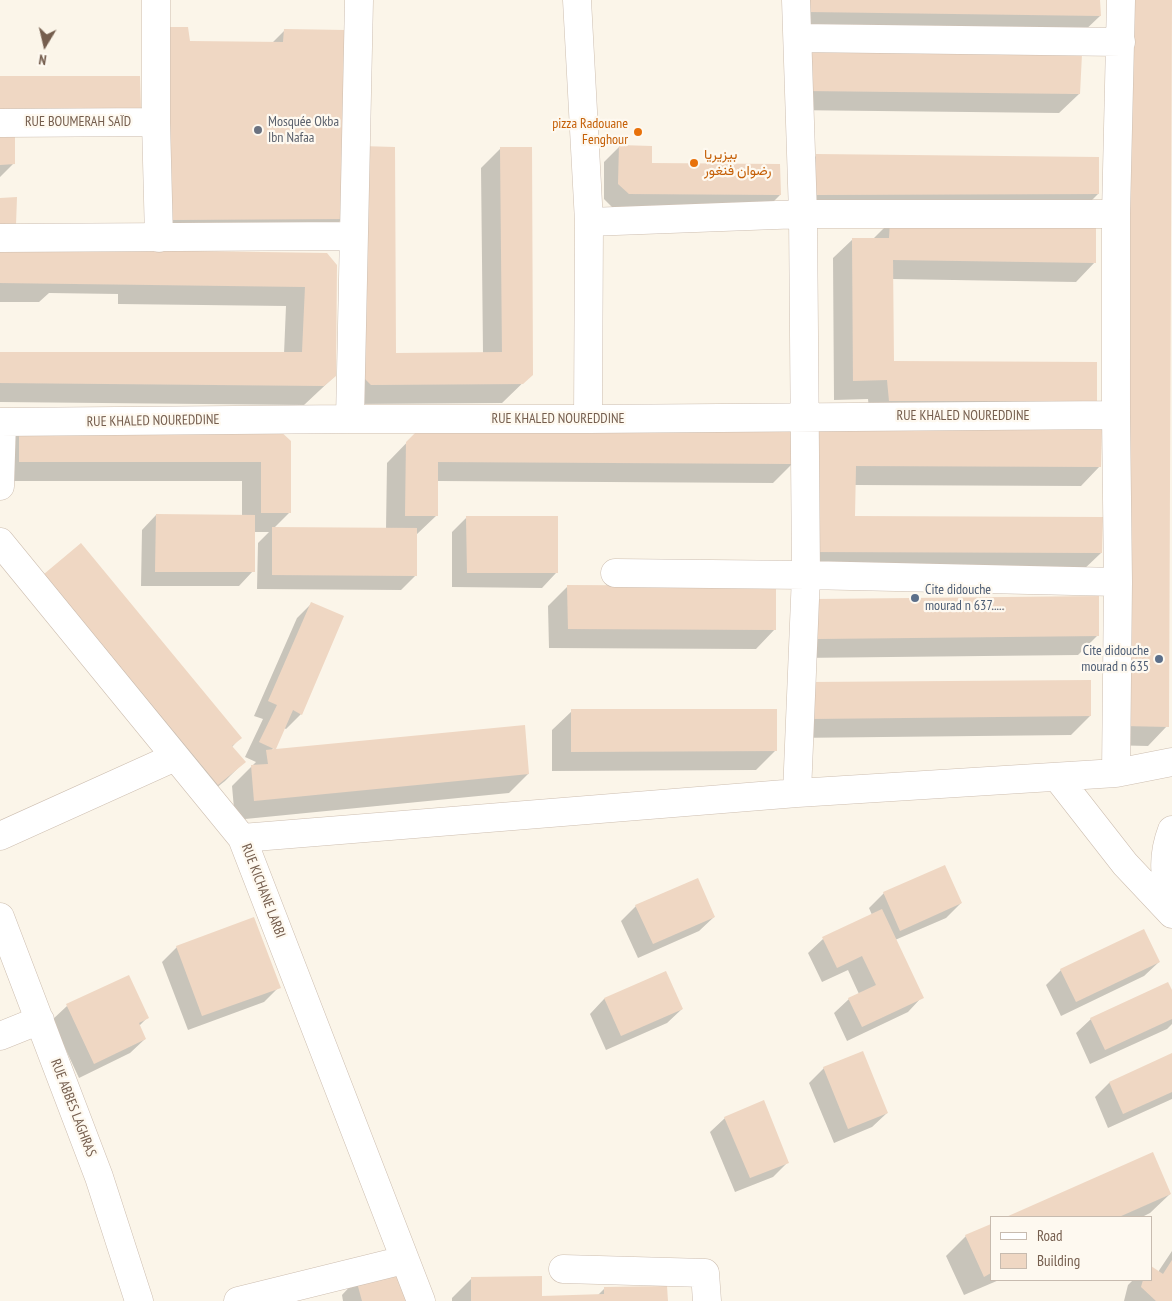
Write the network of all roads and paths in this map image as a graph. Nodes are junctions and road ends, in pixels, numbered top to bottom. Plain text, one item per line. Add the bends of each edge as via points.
1 (156, 0) edge
2 (359, 0) edge
3 (577, 0) edge
4 (796, 0) edge
5 (1121, 0) edge
6 (798, 38) junction
7 (1120, 42) junction
8 (156, 122) junction
9 (0, 123) edge
10 (802, 214) junction
11 (1116, 214) junction
12 (590, 222) junction
13 (353, 236) junction
14 (0, 238) edge
15 (158, 238) junction
16 (1116, 415) junction
17 (804, 416) junction
18 (350, 419) junction
19 (588, 420) junction
20 (1, 422) edge
21 (0, 486) edge
22 (0, 542) edge
23 (615, 573) dead end
24 (806, 575) junction
25 (1118, 582) junction
26 (175, 757) junction
27 (1172, 762) edge
28 (1116, 773) junction
29 (1057, 777) junction
30 (797, 793) junction
31 (1172, 830) edge
32 (0, 836) edge
33 (242, 838) junction
34 (1172, 906) edge
35 (1172, 914) edge
36 (0, 917) edge
37 (40, 1020) junction
38 (0, 1036) edge
39 (404, 1260) junction
40 (563, 1269) dead end
41 (138, 1301) edge
42 (238, 1301) edge
43 (420, 1301) edge
44 (707, 1301) edge

1 - 8 street
2 - 13 street
3 - 12 street
4 - 6 street
5 - 7 street
6 - 7 street
6 - 10 street
7 - 11 street
8 - 9 street, RUE BOUMERAH SAÏD
8 - 15 street
10 - 11 street
10 - 12 street
10 - 17 street
11 - 16 street
12 - 19 street
13 - 15 street
13 - 18 street
14 - 15 street
16 - 17 street, RUE KHALED NOUREDDINE
16 - 25 street
17 - 19 street, RUE KHALED NOUREDDINE
17 - 24 street
18 - 19 street, RUE KHALED NOUREDDINE
18 - 20 street, RUE KHALED NOUREDDINE
20 - 21 street
22 - 26 street, RUE KICHANE LARBI
23 - 24 street
24 - 25 street
24 - 30 street
25 - 28 street
26 - 32 street
26 - 33 street, RUE KICHANE LARBI
27 - 28 street
28 - 29 street
29 - 30 street
29 - 35 street via 1125,864
30 - 33 street
31 - 34 street via 1166,847 1165,876
33 - 39 street, RUE KICHANE LARBI
36 - 37 street, RUE ABBES LAGHRAS
37 - 38 street
37 - 41 street, RUE ABBES LAGHRAS via 99,1177
39 - 42 street
39 - 43 street, RUE KICHANE LARBI
40 - 44 street via 705,1274

